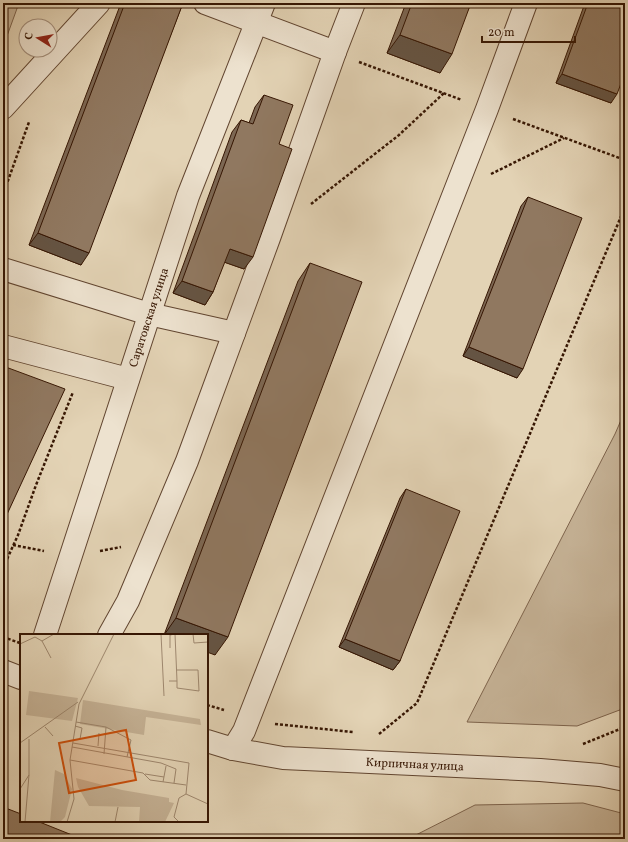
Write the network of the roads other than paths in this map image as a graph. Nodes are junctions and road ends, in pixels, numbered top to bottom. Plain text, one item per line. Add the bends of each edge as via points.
1 (99, 3) edge
2 (205, 3) edge
3 (354, 3) edge
4 (526, 3) edge
5 (260, 13) edge
6 (335, 52) junction
7 (3, 108) edge
8 (3, 269) edge
9 (149, 314) junction
10 (234, 333) junction
11 (3, 346) edge
12 (128, 379) junction
13 (45, 634) edge
14 (110, 634) edge
15 (3, 671) edge
16 (20, 678) edge
17 (208, 741) edge
18 (233, 749) junction
19 (625, 780) edge

1 - 7 street
2 - 5 street
3 - 6 street
4 - 18 street via 250,718
5 - 6 street
5 - 9 street, Саратовская улица via 188,196
6 - 10 street
8 - 9 street
9 - 10 street
9 - 12 street, Саратовская улица
10 - 14 street via 187,460 128,601
11 - 12 street
12 - 13 street, Саратовская улица
15 - 16 street
17 - 18 street, Кирпичная улица
18 - 19 street, Кирпичная улица via 283,758 540,770 600,775

